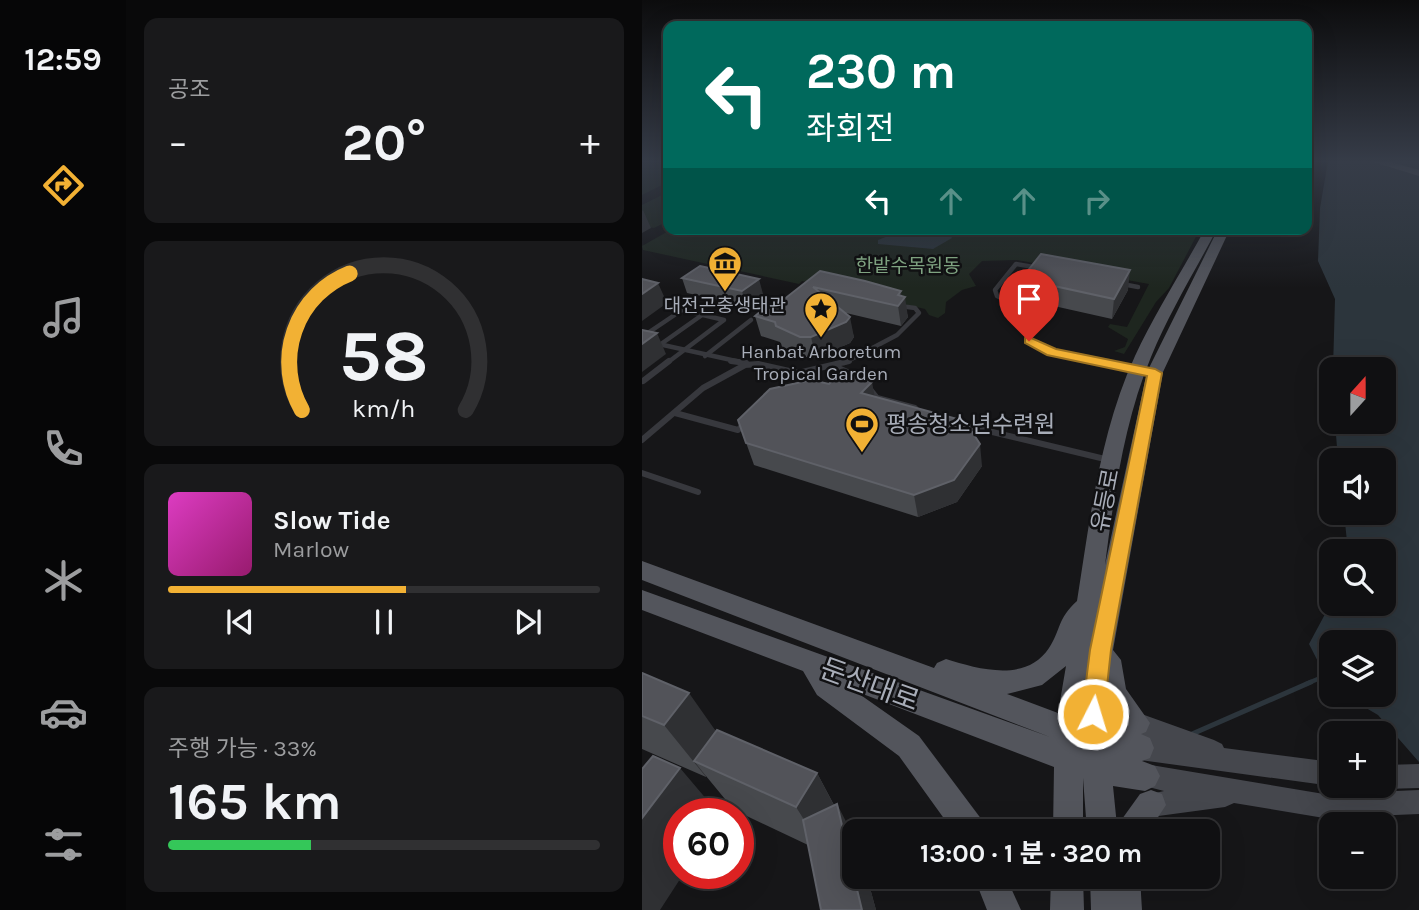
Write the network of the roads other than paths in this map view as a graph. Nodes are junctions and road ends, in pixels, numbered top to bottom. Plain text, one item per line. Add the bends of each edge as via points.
1 (1208, 235) edge
2 (1221, 235) edge
3 (1043, 269) edge
4 (1111, 282) edge
5 (1138, 287) dead end
6 (887, 303) edge
7 (702, 315) junction
8 (751, 320) dead end
9 (642, 339) edge
10 (661, 344) junction
11 (684, 350) junction
12 (705, 356) junction
13 (727, 360) junction
14 (750, 363) junction
15 (836, 366) junction
16 (1147, 372) junction
17 (715, 380) junction
18 (643, 381) edge
19 (675, 413) junction
20 (754, 415) edge
21 (921, 415) edge
22 (960, 424) edge
23 (642, 440) edge
24 (1112, 461) junction
25 (642, 473) edge
26 (698, 492) dead end
27 (642, 570) edge
28 (642, 600) edge
29 (1097, 609) junction
30 (811, 662) junction
31 (910, 670) junction
32 (1138, 736) junction
33 (1078, 743) junction
34 (1098, 769) junction
35 (1319, 772) edge
36 (1419, 776) edge
37 (1396, 777) edge
38 (1148, 790) junction
39 (1419, 802) edge
40 (962, 819) edge
41 (1069, 819) edge
42 (1101, 819) edge
43 (1135, 819) edge
44 (995, 889) edge
45 (1067, 889) edge
46 (1107, 889) edge
47 (1124, 889) edge
48 (1004, 910) edge
49 (1067, 910) edge
50 (1108, 910) edge
51 (1125, 910) edge

1 - 16 main road, 유등로
2 - 16 main road, 유등로
3 - 16 lane via 1016,264 995,290 997,296 1028,311 1029,341 1052,352
4 - 5 lane
6 - 15 lane via 915,308 919,313 895,337
7 - 9 lane via 682,310
7 - 10 lane
7 - 11 lane via 724,320
8 - 12 lane
9 - 10 lane
10 - 11 lane
11 - 12 lane
11 - 18 lane
12 - 13 lane
13 - 14 lane
13 - 17 lane
14 - 15 lane via 797,373
14 - 17 lane
15 - 21 lane via 861,378 877,398 915,408
16 - 24 main road, 유등로 via 1128,398
16 - 29 main road, 유등로
17 - 19 lane
19 - 20 lane via 738,430
19 - 23 lane
22 - 24 lane
24 - 29 main road, 유등로
25 - 26 lane
27 - 31 main road, 둔산대로
28 - 30 main road, 둔산대로
29 - 31 main road via 1071,623 1056,659 1034,676 1014,683 984,684 943,670
29 - 32 main road via 1109,685
29 - 33 main road, 유등로 via 1093,714
30 - 33 main road, 둔산대로
30 - 40 main road via 826,686 909,746
31 - 33 main road, 둔산대로
32 - 33 main road
32 - 35 main road via 1249,764
33 - 34 main road, 둔산대로
33 - 41 main road, 유등로
34 - 38 main road, 둔산대로
34 - 42 main road
36 - 37 main road
38 - 39 main road via 1243,793 1324,806
38 - 43 main road
44 - 48 main road
45 - 49 main road
46 - 50 main road
47 - 51 main road

